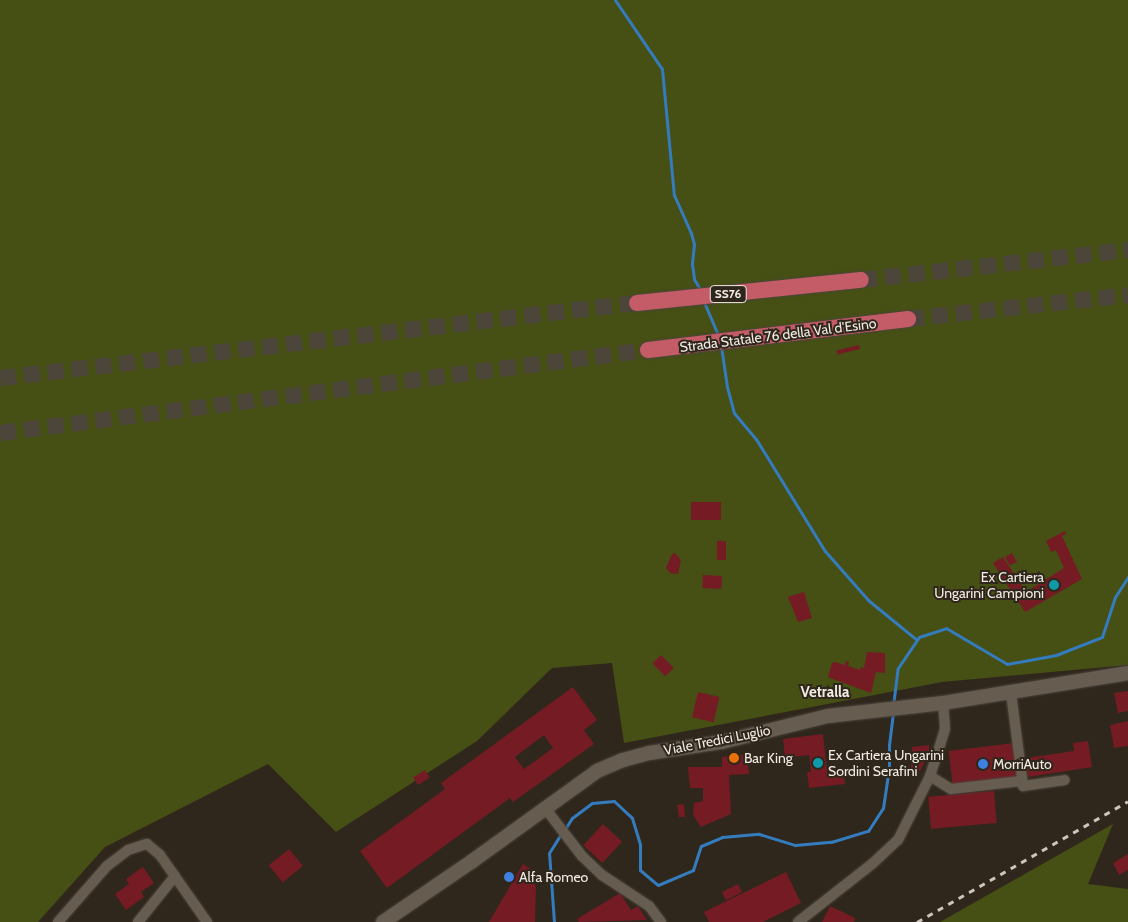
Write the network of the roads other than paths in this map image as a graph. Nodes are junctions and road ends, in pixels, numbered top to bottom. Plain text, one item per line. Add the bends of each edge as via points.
1 (862, 280) tunnel mouth
2 (637, 303) tunnel mouth
3 (908, 319) tunnel mouth
4 (648, 350) tunnel mouth
5 (1128, 673) edge
6 (1011, 693) junction
7 (943, 703) junction
8 (930, 776) junction
9 (1065, 780) dead end
10 (1022, 781) junction
11 (545, 808) junction
12 (175, 876) junction
13 (58, 922) edge
14 (138, 922) edge
15 (207, 922) edge
16 (383, 922) edge
17 (661, 922) edge
18 (798, 922) edge

1 - 2 highway, SS76
3 - 4 highway, Strada Statale 76 della Val d'Esino
5 - 6 main road, Viale Tredici Luglio
6 - 7 main road, Viale Tredici Luglio
6 - 10 street
7 - 8 street via 945,728
7 - 11 main road, Viale Tredici Luglio via 828,716 722,742 640,755 597,771
8 - 10 street via 951,789
8 - 18 street via 898,840
9 - 10 street via 1023,786
11 - 16 main road, Viale Tredici Luglio
11 - 17 street via 582,856 602,875 649,906
12 - 13 street via 160,855 147,844 128,850 107,866
12 - 14 street
12 - 15 street

